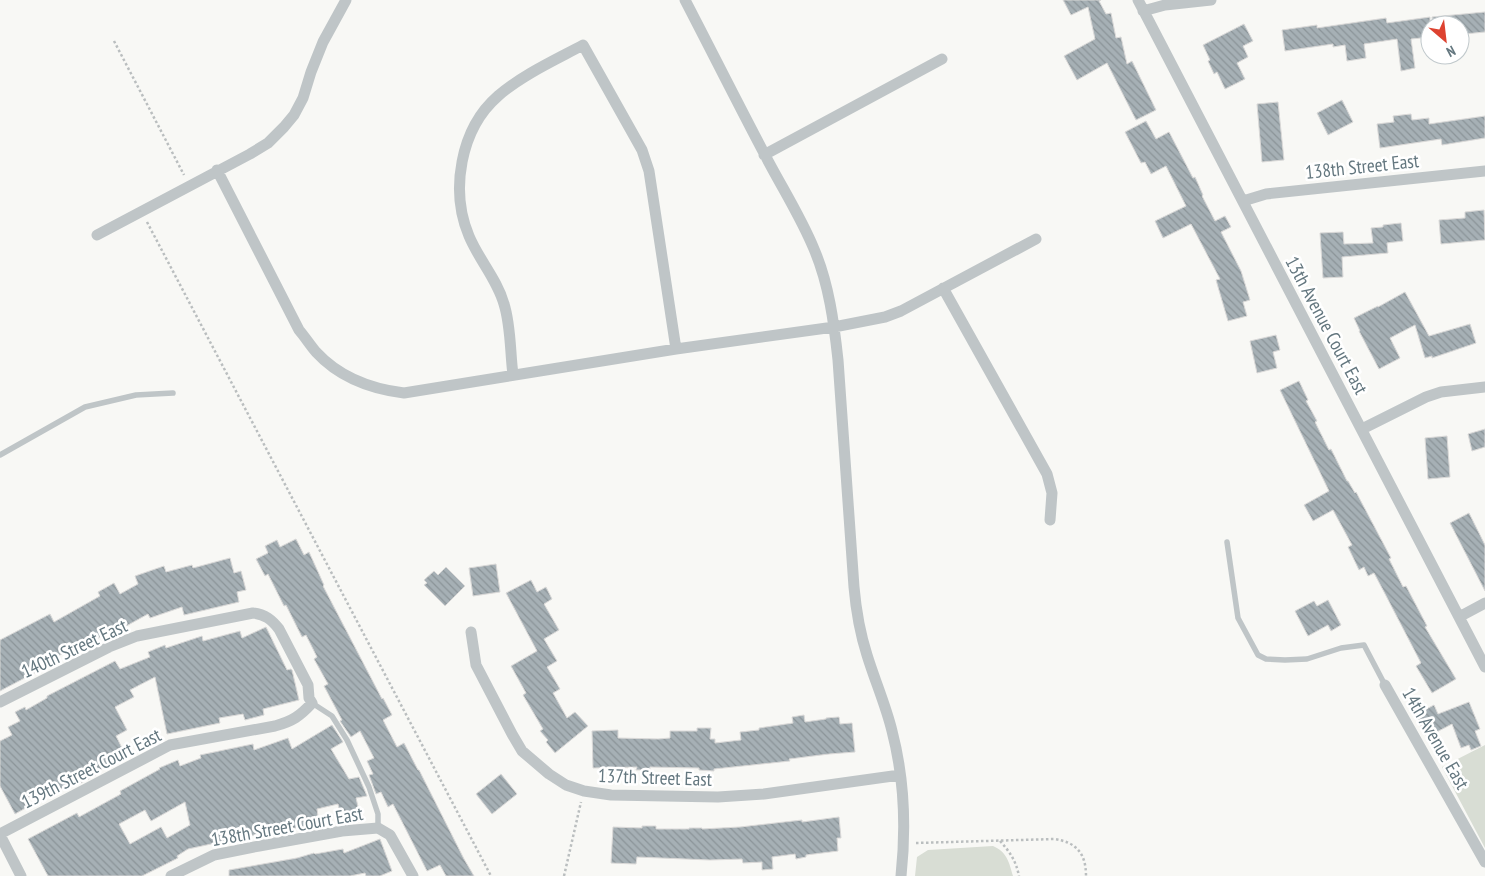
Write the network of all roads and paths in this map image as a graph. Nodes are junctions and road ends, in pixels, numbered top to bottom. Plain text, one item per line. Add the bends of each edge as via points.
1 (346, 0) edge
2 (685, 0) edge
3 (1138, 0) edge
4 (1211, 0) edge
5 (1143, 11) junction
6 (114, 41) dead end
7 (942, 59) dead end
8 (764, 155) junction
9 (217, 170) junction
10 (1485, 171) edge
11 (189, 185) junction
12 (1243, 201) junction
13 (141, 211) junction
14 (97, 234) dead end
15 (1036, 240) dead end
16 (944, 288) junction
17 (834, 327) junction
18 (676, 350) junction
19 (513, 375) junction
20 (1485, 387) edge
21 (173, 393) dead end
22 (1362, 429) junction
23 (0, 455) edge
24 (1050, 520) dead end
25 (1228, 542) dead end
26 (1485, 603) edge
27 (1459, 617) junction
28 (471, 632) dead end
29 (1485, 667) edge
30 (1385, 684) joint
31 (0, 702) edge
32 (312, 703) junction
33 (900, 775) junction
34 (584, 791) junction
35 (380, 829) junction
36 (0, 835) edge
37 (1000, 841) junction
38 (904, 844) junction
39 (1485, 862) edge
40 (18, 875) edge
41 (171, 876) edge
42 (413, 876) edge
43 (491, 876) edge
44 (564, 876) edge
45 (901, 876) edge
46 (1019, 876) edge
47 (1086, 876) edge

1 - 9 street via 323,42 294,115 268,143
2 - 8 street
3 - 5 street, 13th Avenue Court East
4 - 5 street
5 - 12 street, 13th Avenue Court East
6 - 11 path
7 - 8 street
8 - 17 street via 814,250
9 - 11 street
9 - 19 street via 299,330 328,364 365,384 404,393
10 - 12 street, 138th Street East via 1266,194
11 - 13 street
12 - 22 street, 13th Avenue Court East
13 - 14 street
13 - 43 path
15 - 16 street
16 - 17 street via 885,317
16 - 24 street via 1046,474 1052,493
17 - 18 street
17 - 33 street via 856,611 892,730
18 - 19 street
18 - 19 street via 649,171 642,150 583,45 497,96 474,126 466,146 460,183 463,219 504,305
20 - 22 street via 1426,397
21 - 23 lane via 136,394 85,407
22 - 27 street, 13th Avenue Court East
25 - 30 lane via 1238,618 1258,655 1266,659 1306,659 1364,645
26 - 27 street
27 - 29 street, 13th Avenue Court East
28 - 34 street, 137th Street East via 476,665 522,751 548,774
30 - 39 street, 14th Avenue East
31 - 32 street, 140th Street East via 137,636 253,613 273,621 279,629 308,685
32 - 35 lane via 332,716 347,740 369,787
32 - 36 street, 139th Street Court East via 297,718 275,726 170,745
33 - 34 street, 137th Street East via 764,794 718,797
33 - 38 street
34 - 44 path
35 - 41 street, 138th Street Court East via 335,832 214,856
35 - 42 street via 390,835
36 - 40 street
37 - 38 path
37 - 46 path via 1014,859
37 - 47 path via 1062,840 1071,844 1083,857
38 - 45 street

